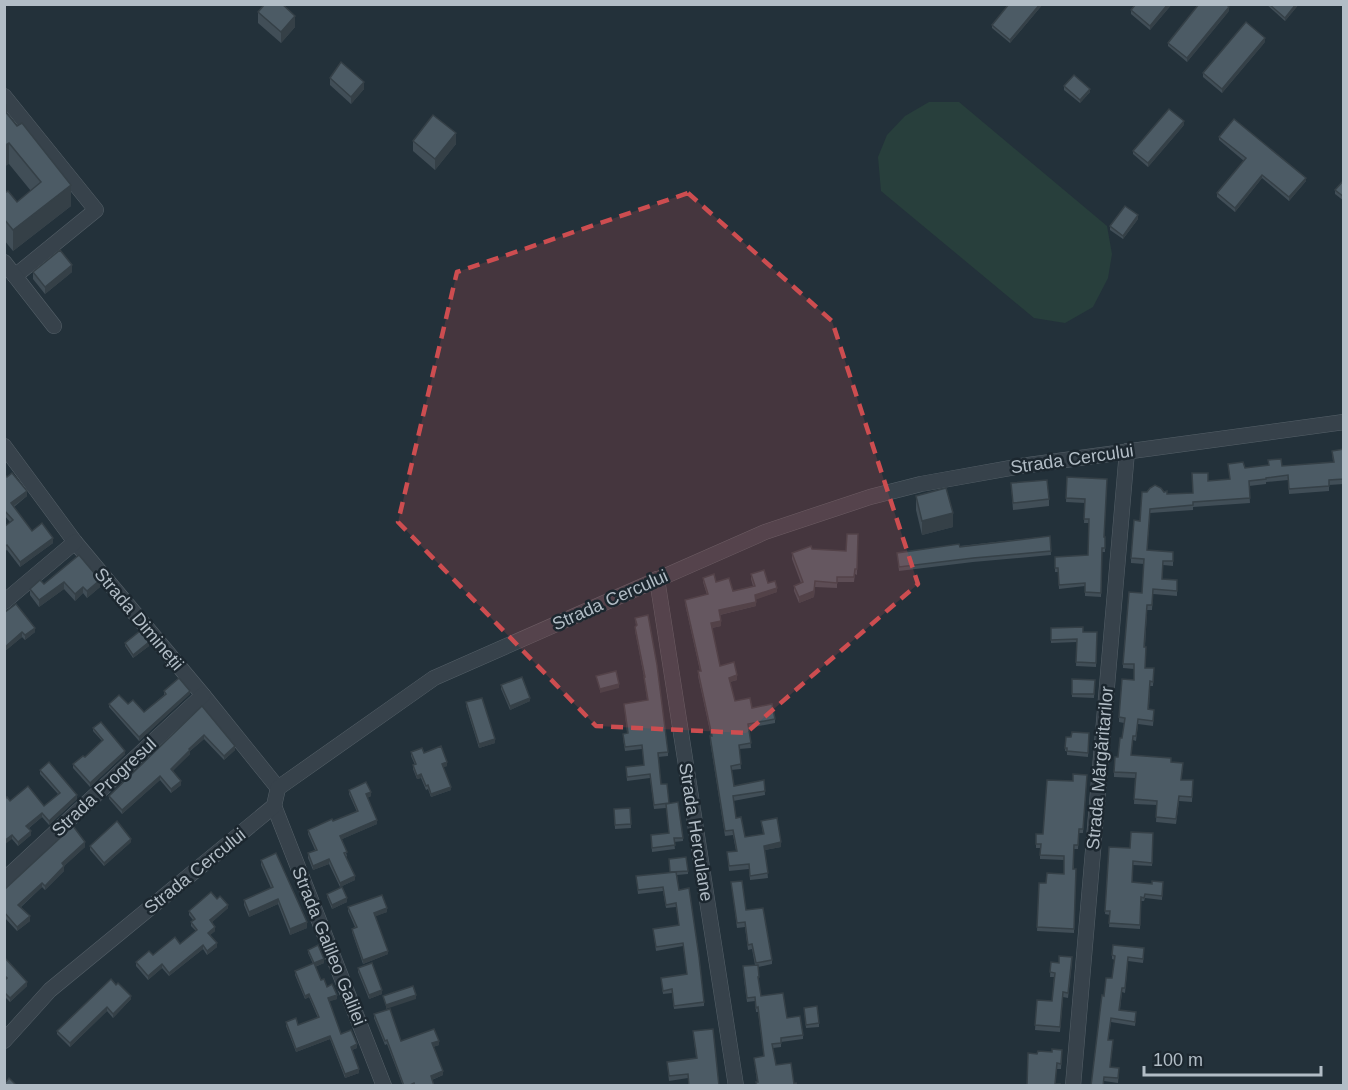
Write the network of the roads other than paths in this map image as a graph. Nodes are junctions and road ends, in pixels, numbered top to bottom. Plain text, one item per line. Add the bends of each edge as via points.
1 (4, 96) edge
2 (4, 262) edge
3 (15, 276) junction
4 (54, 326) dead end
5 (1344, 422) edge
6 (4, 446) edge
7 (1127, 451) junction
8 (75, 542) junction
9 (657, 579) junction
10 (4, 602) edge
11 (203, 695) junction
12 (278, 788) junction
13 (274, 806) junction
14 (4, 880) edge
15 (4, 1041) edge
16 (384, 1086) edge
17 (736, 1086) edge
18 (1073, 1086) edge

1 - 3 street via 96,210
2 - 3 street
3 - 4 street
5 - 7 street, Strada Cercului
6 - 8 street, Strada Dimineții
7 - 9 street, Strada Cercului via 1010,468 870,497 765,532
7 - 18 street, Strada Mărgăritarilor
8 - 10 street
8 - 11 street, Strada Dimineții
9 - 12 street, Strada Cercului via 434,678
9 - 17 street, Strada Herculane
11 - 12 street, Strada Dimineții
11 - 14 street, Strada Progresul
12 - 13 street
13 - 15 street, Strada Cercului via 50,990
13 - 16 street, Strada Galileo Galilei

